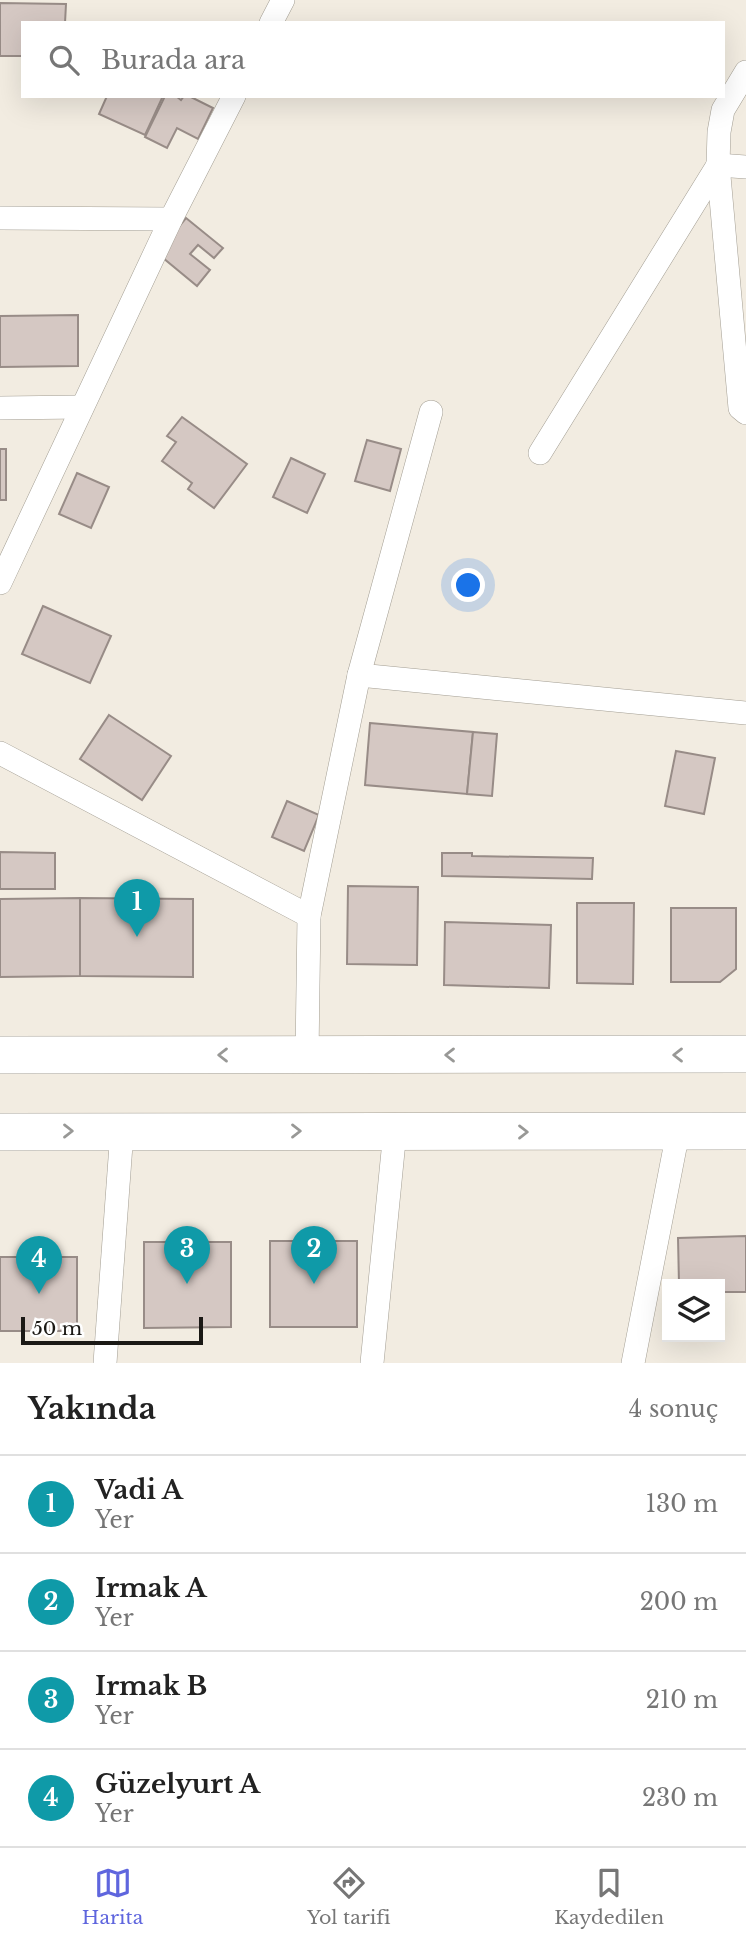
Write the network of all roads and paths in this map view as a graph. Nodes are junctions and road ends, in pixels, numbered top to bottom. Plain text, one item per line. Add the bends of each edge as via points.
1 (283, 0) edge
2 (272, 21) edge
3 (746, 72) edge
4 (233, 98) edge
5 (718, 166) junction
6 (746, 167) edge
7 (0, 218) edge
8 (171, 219) junction
9 (82, 407) junction
10 (0, 408) edge
11 (431, 412) dead end
12 (746, 413) edge
13 (540, 453) dead end
14 (0, 583) edge
15 (359, 675) junction
16 (746, 713) edge
17 (0, 752) edge
18 (309, 916) junction
19 (746, 1054) edge
20 (0, 1055) edge
21 (307, 1055) junction
22 (122, 1131) junction
23 (394, 1131) junction
24 (746, 1131) edge
25 (0, 1132) edge
26 (678, 1132) junction
27 (105, 1363) edge
28 (372, 1363) edge
29 (633, 1363) edge

1 - 2 street
3 - 5 street via 723,110
4 - 8 street
5 - 6 street
5 - 12 street via 740,408
5 - 13 street
7 - 8 street
8 - 9 street
9 - 10 street
9 - 14 street
11 - 15 street
15 - 16 street
15 - 18 street
17 - 18 street
18 - 21 street
19 -> 21 main road
21 -> 20 main road
22 -> 23 main road
25 -> 22 main road
22 - 27 street
23 -> 26 main road
23 - 28 street
24 - 26 main road
26 - 29 street

